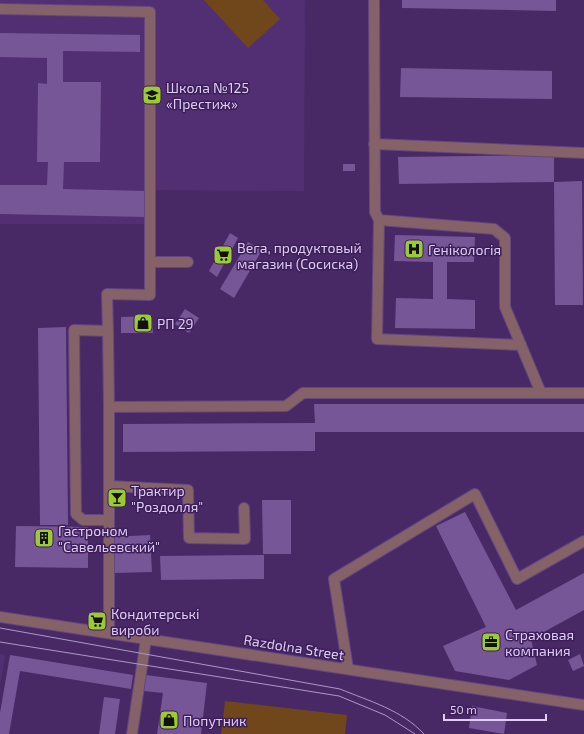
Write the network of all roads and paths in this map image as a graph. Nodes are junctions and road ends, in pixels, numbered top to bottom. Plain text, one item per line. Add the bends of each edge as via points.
1 (374, 0) edge
2 (0, 9) edge
3 (374, 144) junction
4 (584, 152) edge
5 (379, 220) junction
6 (150, 262) junction
7 (188, 262) dead end
8 (108, 331) junction
9 (522, 345) junction
10 (541, 393) junction
11 (584, 393) edge
12 (109, 407) junction
13 (109, 486) junction
14 (244, 508) dead end
15 (109, 520) junction
16 (584, 541) edge
17 (0, 617) edge
18 (109, 633) junction
19 (146, 639) junction
20 (348, 669) junction
21 (584, 705) edge
22 (132, 734) edge

1 - 3 street
2 - 6 street via 150,12
3 - 4 street
3 - 5 street via 375,212
5 - 9 street via 494,229 505,238 505,307
5 - 9 street via 377,339
6 - 7 street
6 - 8 street via 150,295 107,294
8 - 12 street
8 - 15 street via 74,330 76,514 83,520
9 - 10 street
10 - 11 street
10 - 12 street via 303,393 286,406
12 - 13 street
13 - 14 street via 188,490 189,538 245,539
13 - 15 street
15 - 18 street
16 - 20 street via 517,580 475,494 334,579
17 - 18 street, Razdolna Street
18 - 19 street, Razdolna Street
19 - 20 street, Razdolna Street
19 - 22 street
20 - 21 street, Razdolna Street

